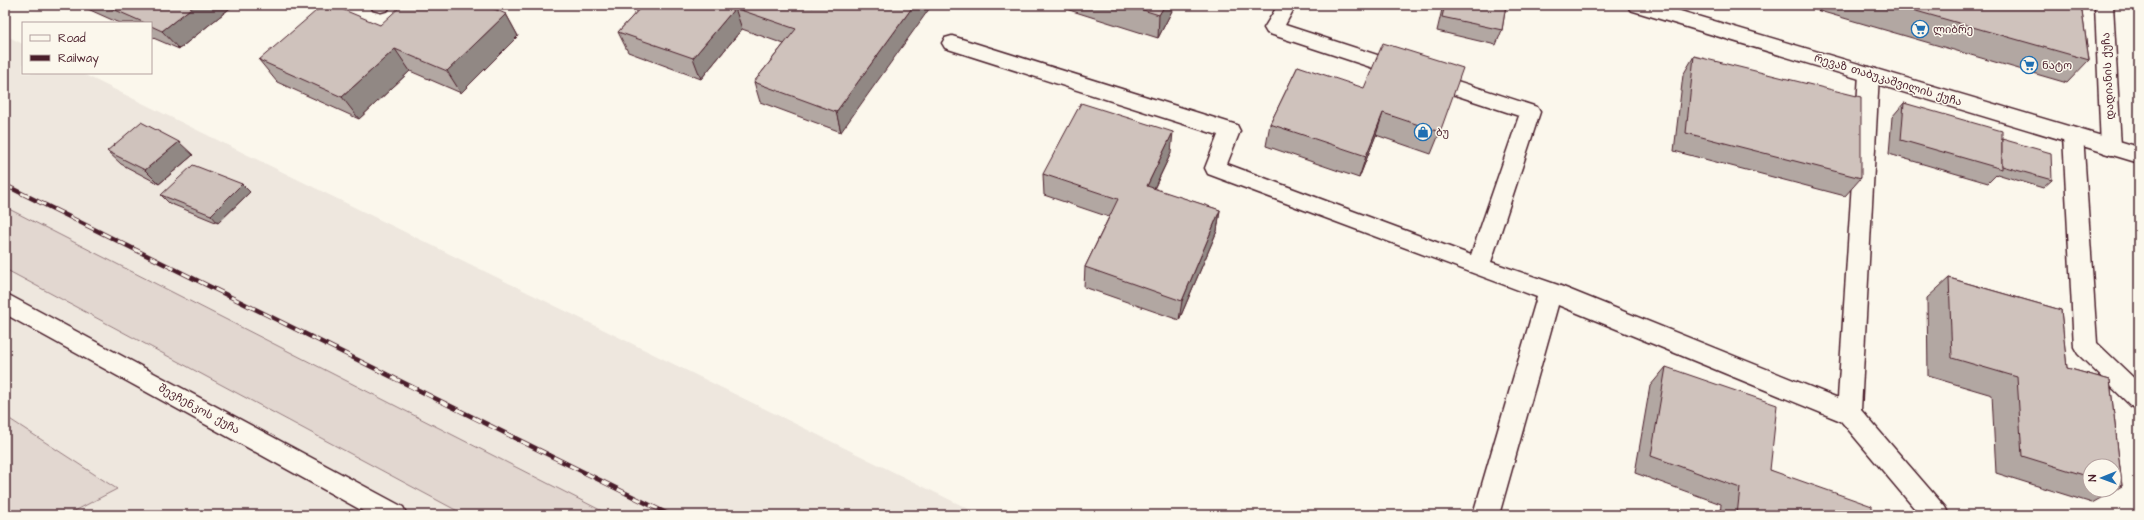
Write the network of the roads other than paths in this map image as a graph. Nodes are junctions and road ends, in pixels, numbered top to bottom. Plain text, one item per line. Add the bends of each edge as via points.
1 (1287, 5) edge
2 (1637, 5) edge
3 (2104, 5) edge
4 (952, 42) dead end
5 (1869, 74) junction
6 (2073, 135) junction
7 (2111, 147) junction
8 (2139, 155) edge
9 (1478, 267) junction
10 (1550, 292) junction
11 (5, 303) edge
12 (2139, 399) edge
13 (1849, 413) junction
14 (394, 515) edge
15 (1486, 515) edge
16 (1936, 515) edge

1 - 9 street via 1274,28 1530,112
2 - 5 street, რევაზ თაბუკაშვილის ქუჩა
3 - 7 street, დადიანის ქუჩა
4 - 9 street via 1230,131 1215,168
5 - 6 street, რევაზ თაბუკაშვილის ქუჩა
5 - 13 street
6 - 7 street, რევაზ თაბუკაშვილის ქუჩა
6 - 12 street via 2086,347
7 - 8 street, რევაზ თაბუკაშვილის ქუჩა
9 - 10 street
10 - 13 street
10 - 15 street
11 - 14 street, შევჩენკოს ქუჩა
13 - 16 street

